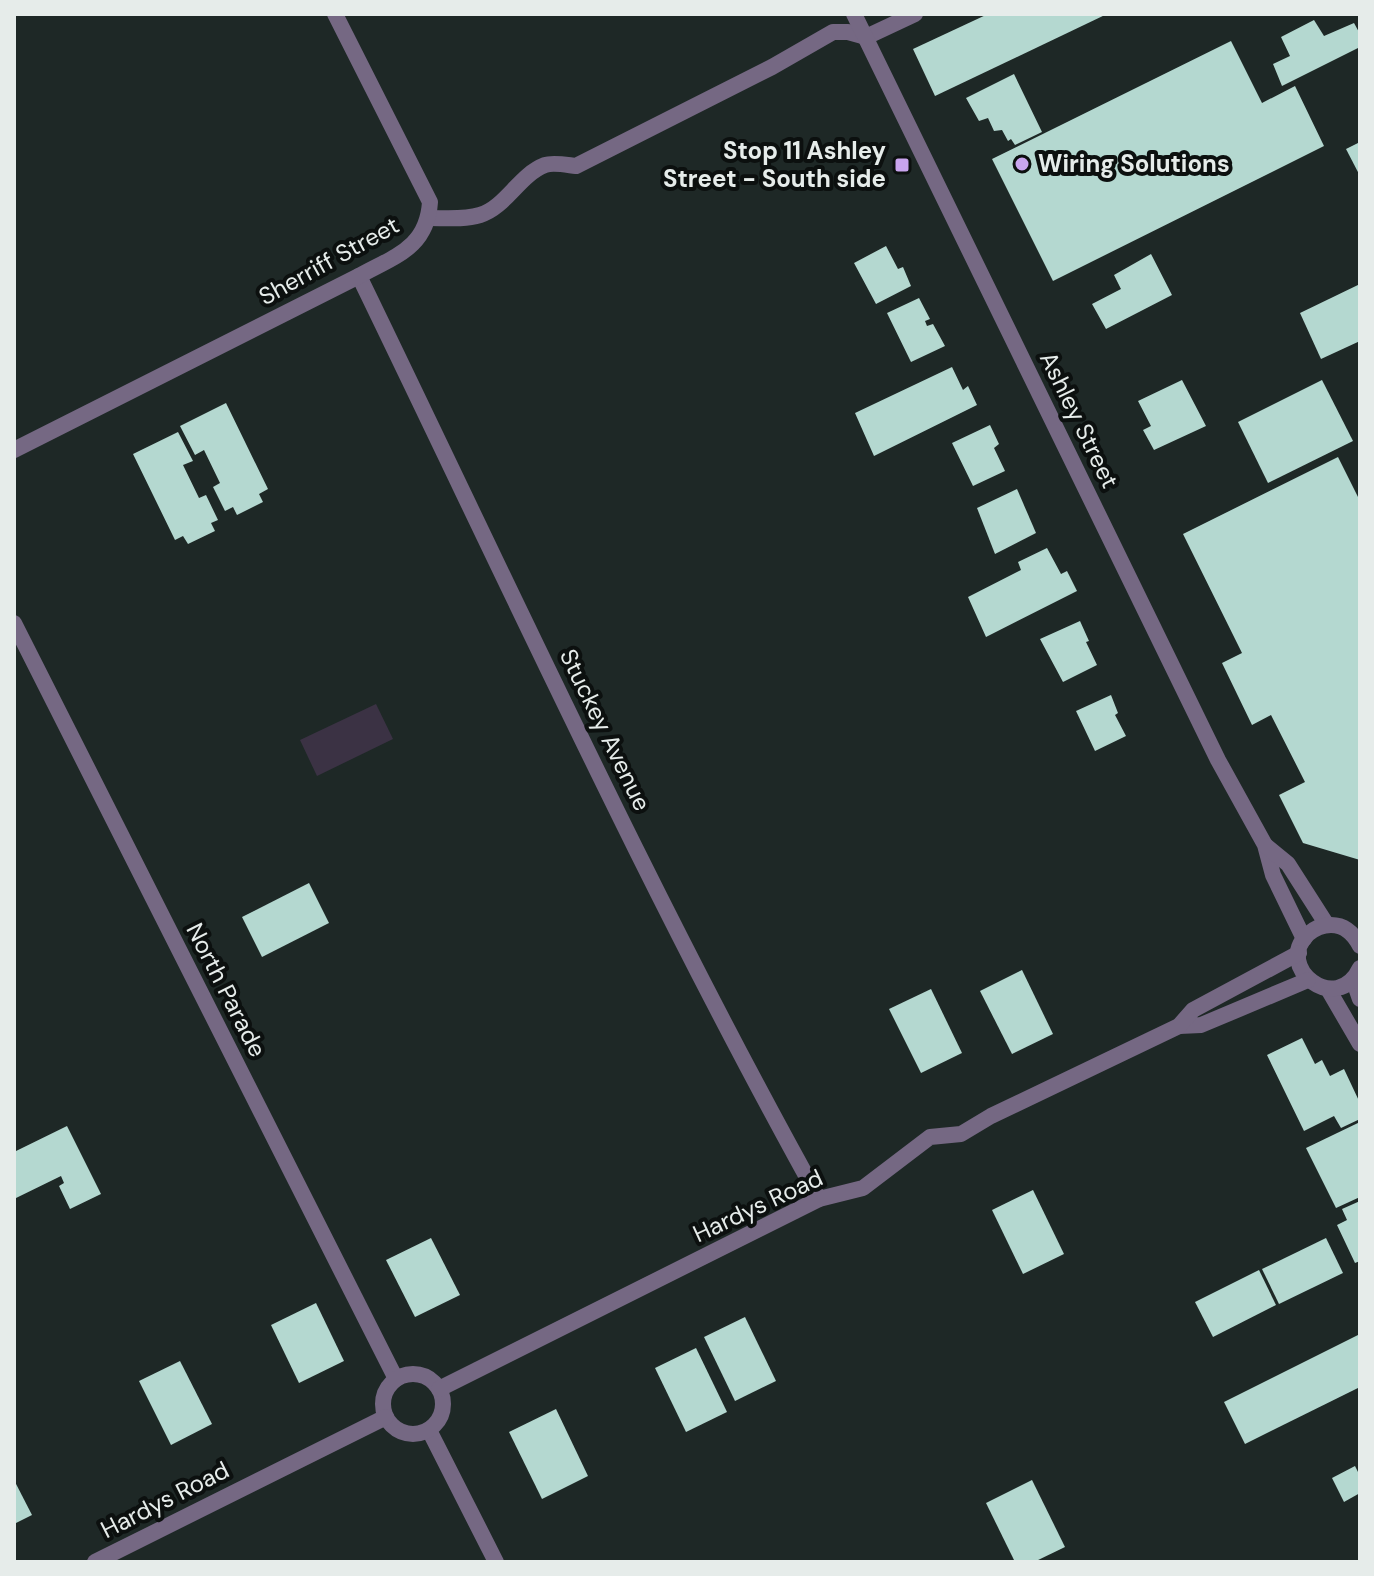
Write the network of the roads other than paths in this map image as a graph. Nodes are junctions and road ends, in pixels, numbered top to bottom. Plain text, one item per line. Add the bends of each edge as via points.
1 (335, 14) edge
2 (854, 14) edge
3 (915, 14) edge
4 (866, 37) junction
5 (429, 218) junction
6 (359, 276) junction
7 (14, 450) edge
8 (14, 623) edge
9 (1265, 845) junction
10 (1327, 925) junction
11 (1357, 935) edge
12 (1301, 946) junction
13 (1357, 973) edge
14 (1308, 980) junction
15 (1328, 989) junction
16 (1360, 999) edge
17 (1179, 1026) junction
18 (1360, 1044) edge
19 (819, 1199) junction
20 (396, 1379) junction
21 (439, 1389) junction
22 (386, 1417) junction
23 (429, 1430) junction
24 (95, 1562) edge
25 (496, 1562) edge

1 - 5 street via 430,202
2 - 4 street, Ashley Street
3 - 4 street, Sherriff Street
4 - 5 street, Sherriff Street via 833,32 576,166 545,165 481,215
4 - 9 street, Ashley Street via 1218,760
5 - 6 street, Sherriff Street via 414,245
6 - 7 street, Sherriff Street
6 - 19 street, Stuckey Avenue via 669,915
8 - 20 street, North Parade
9 - 10 street, Ashley Street via 1288,864
9 - 12 street, Ashley Street
10 - 11 street
10 - 12 street, Hardys Road via 1318,927
12 - 14 street, Ashley Street via 1299,963
12 - 17 street, Hardys Road via 1193,1010
13 - 15 street via 1346,985
13 - 16 street
14 - 15 street
14 - 17 street, Hardys Road via 1201,1025
15 - 18 street
17 - 19 street, Hardys Road via 961,1134 930,1137 863,1188
19 - 21 street, Hardys Road
20 - 21 street via 428,1377
20 - 22 street via 386,1389
21 - 23 street via 440,1418
22 - 23 street via 397,1430
22 - 24 street, Hardys Road
23 - 25 street

